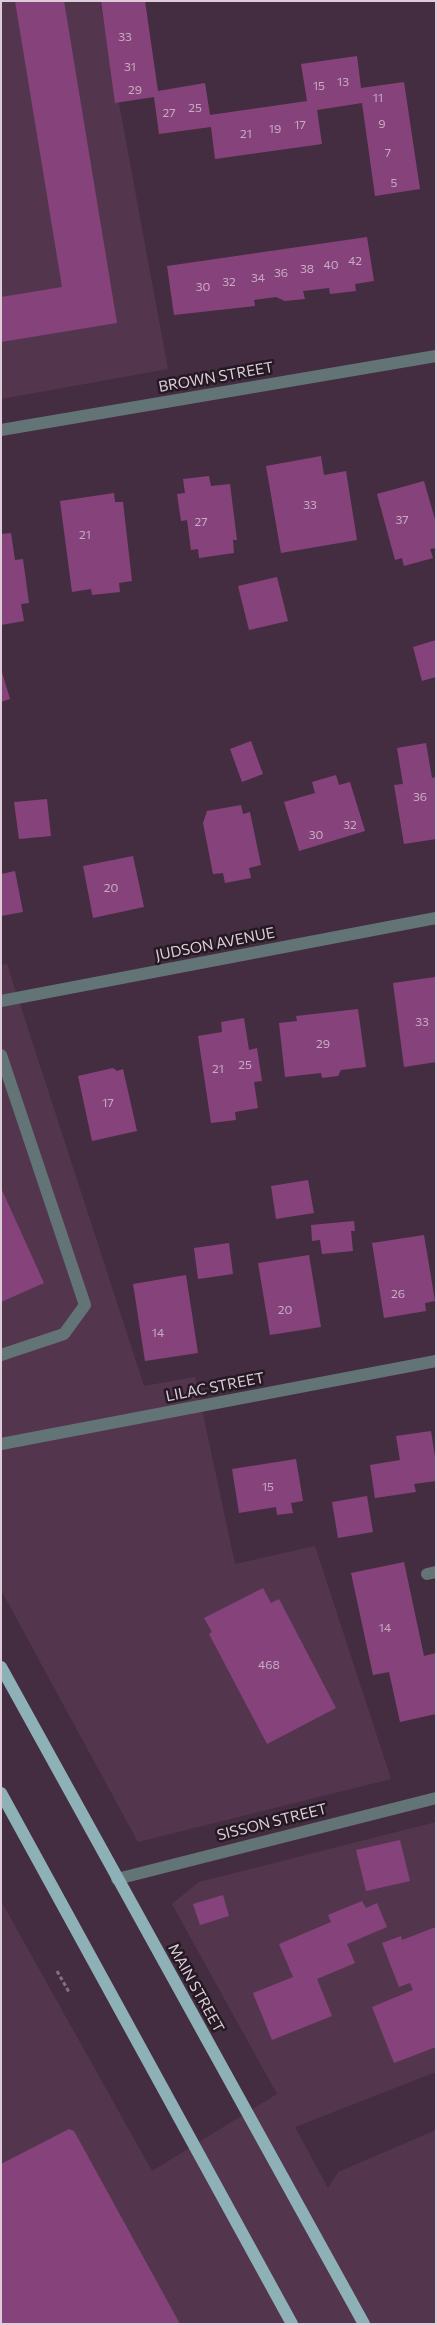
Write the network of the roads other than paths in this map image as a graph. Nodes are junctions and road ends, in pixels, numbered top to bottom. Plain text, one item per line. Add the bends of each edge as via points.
1 (436, 356) edge
2 (1, 430) edge
3 (436, 918) edge
4 (1, 1001) edge
5 (1, 1055) edge
6 (1, 1355) edge
7 (436, 1361) edge
8 (1, 1444) edge
9 (1, 1667) edge
10 (1, 1793) edge
11 (436, 1798) edge
12 (117, 1879) junction
13 (292, 2324) edge
14 (364, 2324) edge

1 - 2 street, BROWN STREET
3 - 4 street, JUDSON AVENUE
5 - 6 street via 85,1305 64,1334
7 - 8 street, LILAC STREET
9 - 12 main road, MAIN STREET
10 - 13 main road
11 - 12 street, SISSON STREET
12 - 14 main road, MAIN STREET

